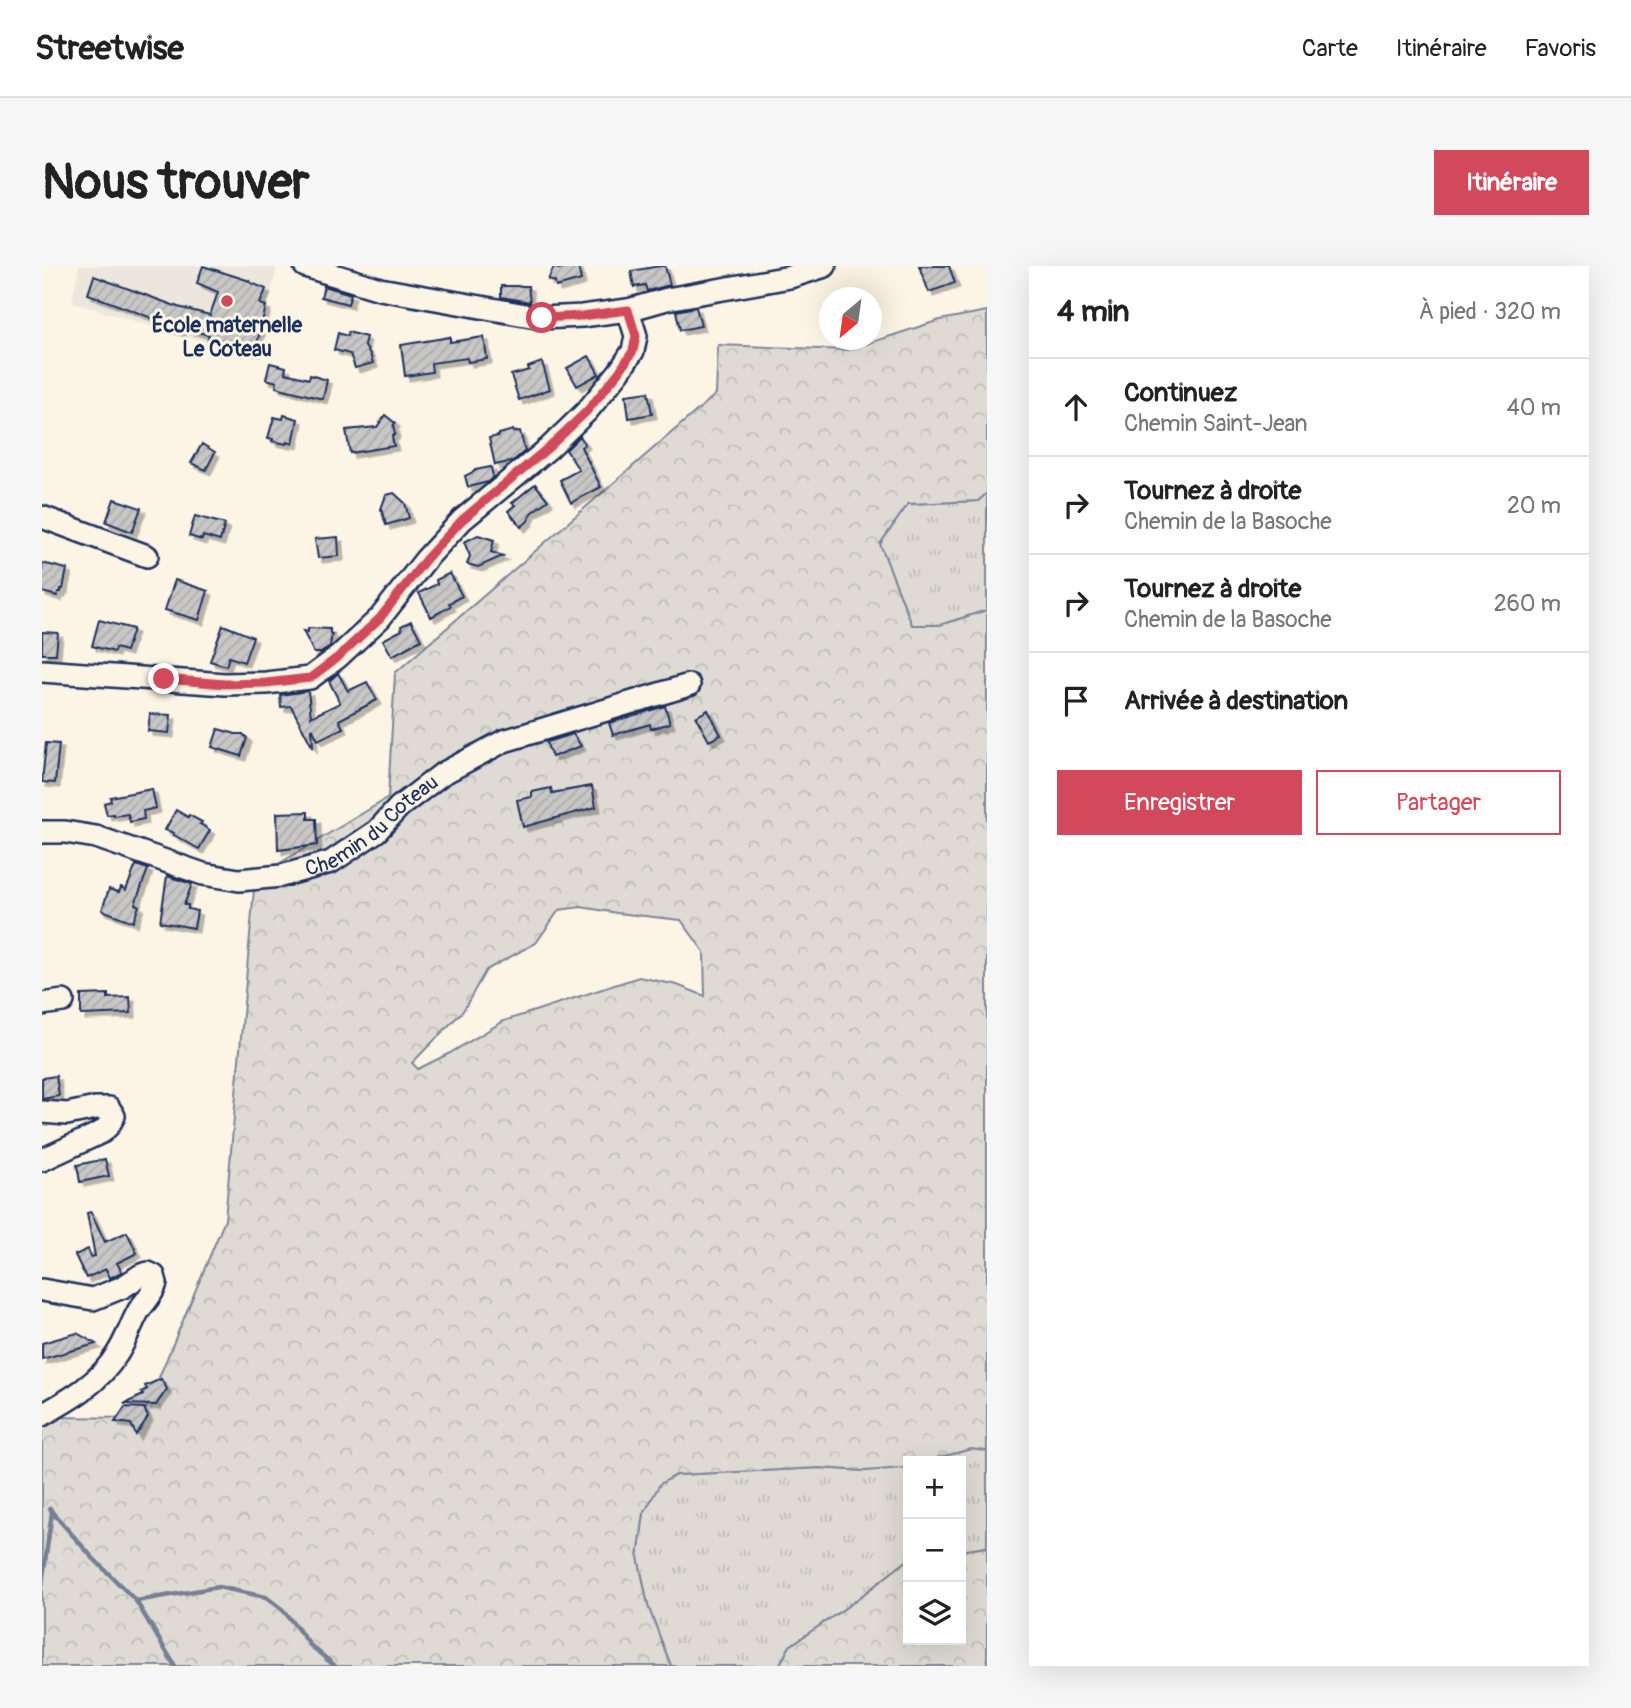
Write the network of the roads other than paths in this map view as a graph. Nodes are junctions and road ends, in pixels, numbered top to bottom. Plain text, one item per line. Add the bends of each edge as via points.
1 (305, 266) edge
2 (825, 266) edge
3 (628, 310) junction
4 (42, 517) edge
5 (147, 556) dead end
6 (42, 671) edge
7 (689, 685) dead end
8 (42, 832) edge
9 (42, 1112) edge
10 (42, 1160) edge
11 (42, 1290) edge
12 (42, 1415) edge

1 - 3 street via 380,289 542,318
2 - 3 street
3 - 6 street via 636,336 633,351 587,411 462,520 380,618 310,678 225,684
4 - 5 street
7 - 8 street, Chemin du Coteau via 504,741 442,774 376,831 331,862 281,876 239,880 203,874 96,837
9 - 10 street via 109,1108 114,1116 102,1132
11 - 12 street via 93,1299 148,1273 156,1283 103,1374

